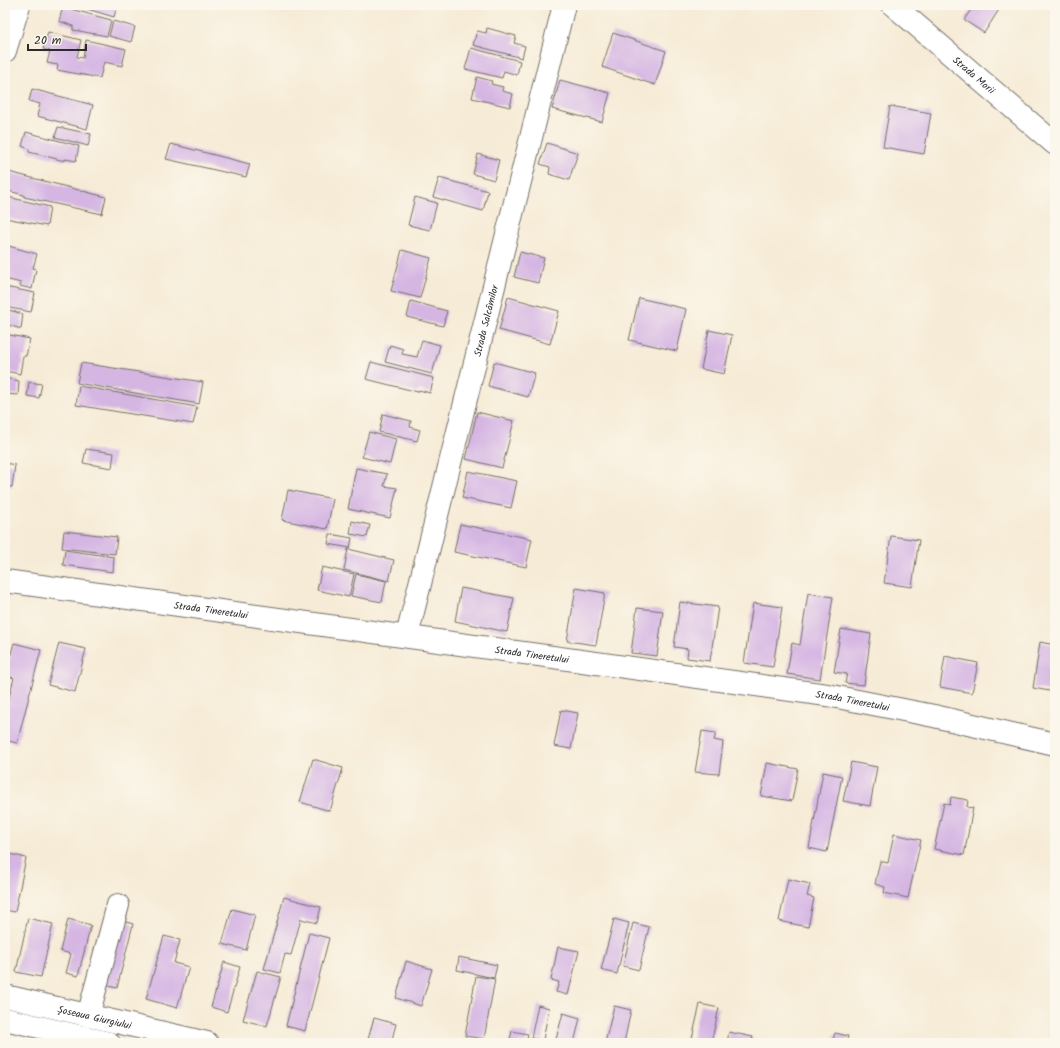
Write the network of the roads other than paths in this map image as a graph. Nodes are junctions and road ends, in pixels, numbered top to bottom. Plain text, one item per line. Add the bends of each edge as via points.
1 (19, 5) edge
2 (564, 5) edge
3 (893, 5) edge
4 (5, 51) edge
5 (1055, 144) edge
6 (5, 581) edge
7 (407, 636) junction
8 (1055, 744) edge
9 (118, 905) dead end
10 (5, 996) edge
11 (88, 1016) junction
12 (5, 1019) edge
13 (109, 1043) edge
14 (207, 1043) edge

1 - 4 main road
2 - 7 main road, Strada Salcâmilor
3 - 5 main road, Strada Morii
6 - 7 main road, Strada Tineretului
7 - 8 main road, Strada Tineretului via 827,695
9 - 11 main road
10 - 11 main road, Șoseaua Giurgiului
11 - 14 main road, Șoseaua Giurgiului
12 - 13 main road

